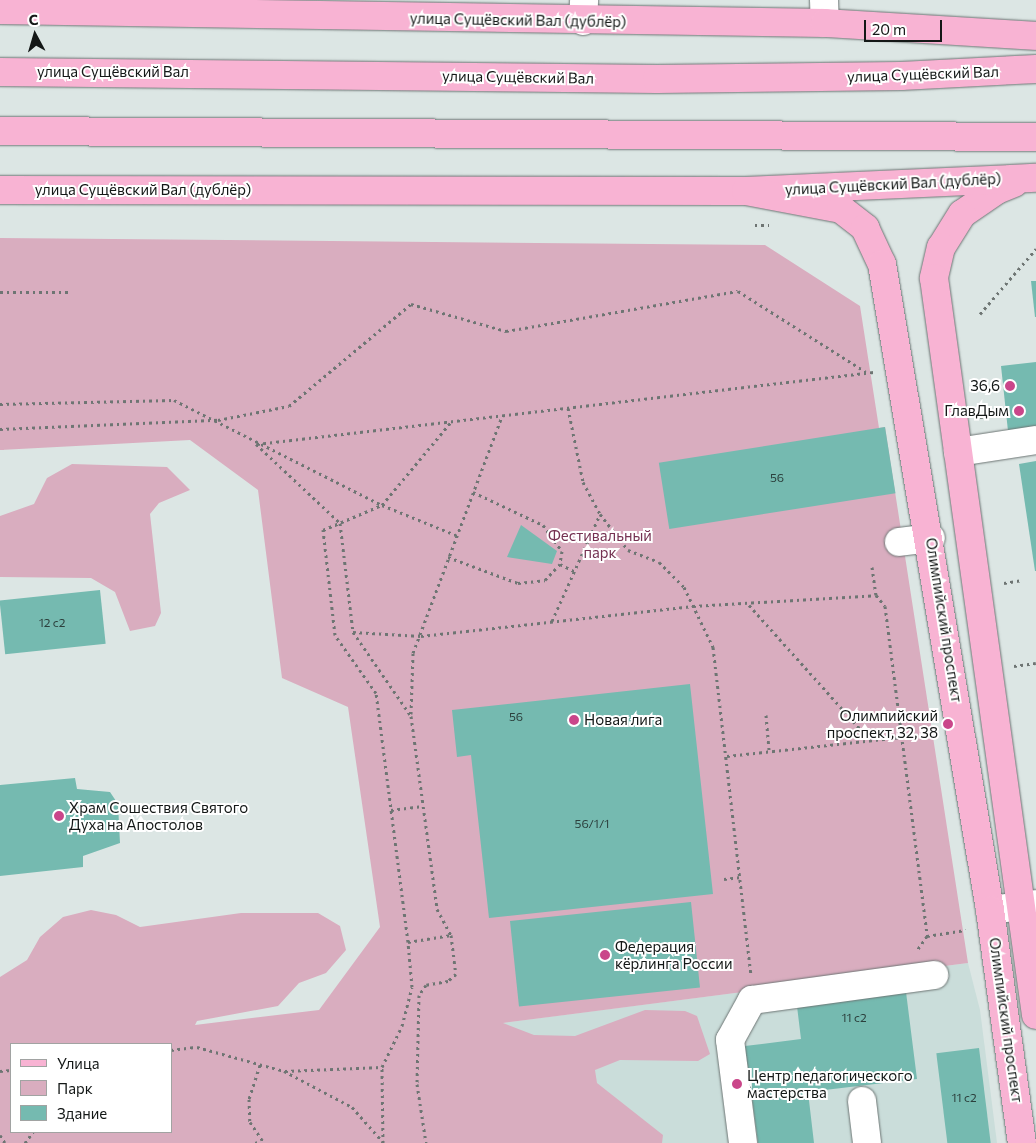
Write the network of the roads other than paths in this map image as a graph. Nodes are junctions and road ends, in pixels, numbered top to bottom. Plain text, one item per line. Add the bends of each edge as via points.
1 (165, 0) edge
2 (0, 10) edge
3 (583, 10) edge
4 (825, 11) edge
5 (217, 16) junction
6 (1036, 36) edge
7 (1036, 69) edge
8 (0, 72) edge
9 (0, 131) edge
10 (1036, 137) edge
11 (1036, 178) edge
12 (0, 190) edge
13 (746, 191) junction
14 (1036, 440) edge
15 (958, 452) junction
16 (931, 538) junction
17 (899, 542) dead end
18 (1028, 905) edge
19 (982, 920) junction
20 (934, 975) dead end
21 (1036, 1015) edge
22 (862, 1101) dead end
23 (1026, 1127) edge
24 (743, 1143) edge
25 (867, 1143) edge

1 - 5 street via 191,13
2 - 5 main road, улица Сущёвский Вал (дублёр)
3 - 4 main road, улица Сущёвский Вал (дублёр)
3 - 5 main road, улица Сущёвский Вал (дублёр)
4 - 6 main road, улица Сущёвский Вал (дублёр)
7 - 8 main road, улица Сущёвский Вал via 901,76 657,79
9 - 10 main road
11 - 13 main road, улица Сущёвский Вал (дублёр)
11 - 15 main road, Олимпийский проспект via 997,190 968,210 950,230 936,263 934,295
12 - 13 main road, улица Сущёвский Вал (дублёр)
13 - 16 main road, Олимпийский проспект via 842,209 865,228 875,244 891,302
14 - 15 street
15 - 18 main road, Олимпийский проспект
16 - 17 street
16 - 19 main road, Олимпийский проспект
18 - 19 street
18 - 21 main road, Олимпийский проспект
19 - 23 main road, Олимпийский проспект
20 - 24 street via 755,984 730,1040
22 - 25 street

